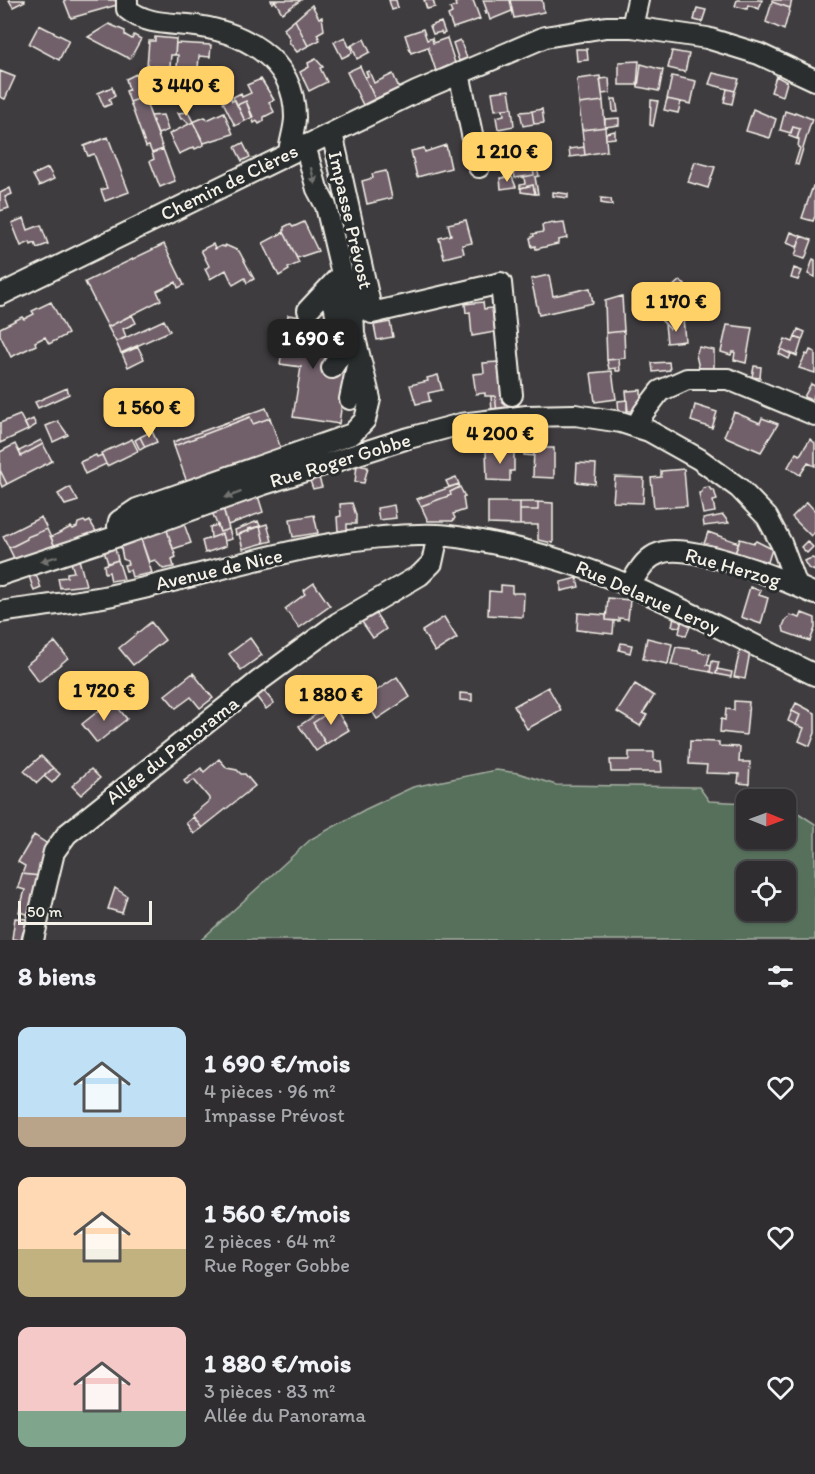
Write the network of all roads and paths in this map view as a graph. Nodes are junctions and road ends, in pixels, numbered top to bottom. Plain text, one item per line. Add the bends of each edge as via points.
1 (127, 0) edge
2 (638, 0) edge
3 (632, 27) junction
4 (459, 74) junction
5 (815, 80) edge
6 (312, 142) junction
7 (479, 167) dead end
8 (342, 274) junction
9 (0, 295) edge
10 (308, 310) dead end
11 (354, 334) junction
12 (331, 345) dead end
13 (359, 355) junction
14 (332, 368) dead end
15 (512, 395) dead end
16 (350, 399) dead end
17 (815, 415) edge
18 (636, 427) junction
19 (311, 433) dead end
20 (339, 438) junction
21 (121, 535) junction
22 (438, 535) junction
23 (0, 575) edge
24 (629, 585) junction
25 (806, 590) edge
26 (0, 612) edge
27 (815, 675) edge
28 (33, 940) edge

1 - 6 street via 128,9 136,17 214,28 259,48 278,66 291,91 295,118
2 - 3 street
3 - 4 street, Chemin de Clères via 545,37
3 - 5 street, Chemin de Clères via 707,38 759,54
4 - 6 street, Chemin de Clères
4 - 7 street
6 - 8 street via 331,190 326,206
6 - 9 street, Chemin de Clères
6 - 15 street, Impasse Prévost via 372,313 501,284
8 - 10 street
8 - 11 street via 352,286
8 - 12 street via 333,297 338,320
11 - 13 street
11 - 14 street
13 - 16 street
13 - 20 street via 370,399 368,410 365,420 352,434
17 - 18 street via 728,379 687,379 660,391
18 -> 21 street, Rue Roger Gobbe via 575,415 461,424 261,485
18 - 25 street, Rue Roger Gobbe via 649,430 699,459 739,488 767,517
19 - 20 street
20 - 21 street via 137,509 119,521
21 -> 23 street, Rue Roger Gobbe
22 - 24 street, Rue Delarue Leroy via 563,559
22 - 26 street, Avenue de Nice via 341,543 103,597
22 - 28 street, Allée du Panorama via 432,563 420,574 338,623 259,681 67,834 54,852
24 - 25 street, Rue Herzog via 648,558 671,550 691,551
24 - 27 street, Rue Delarue Leroy

